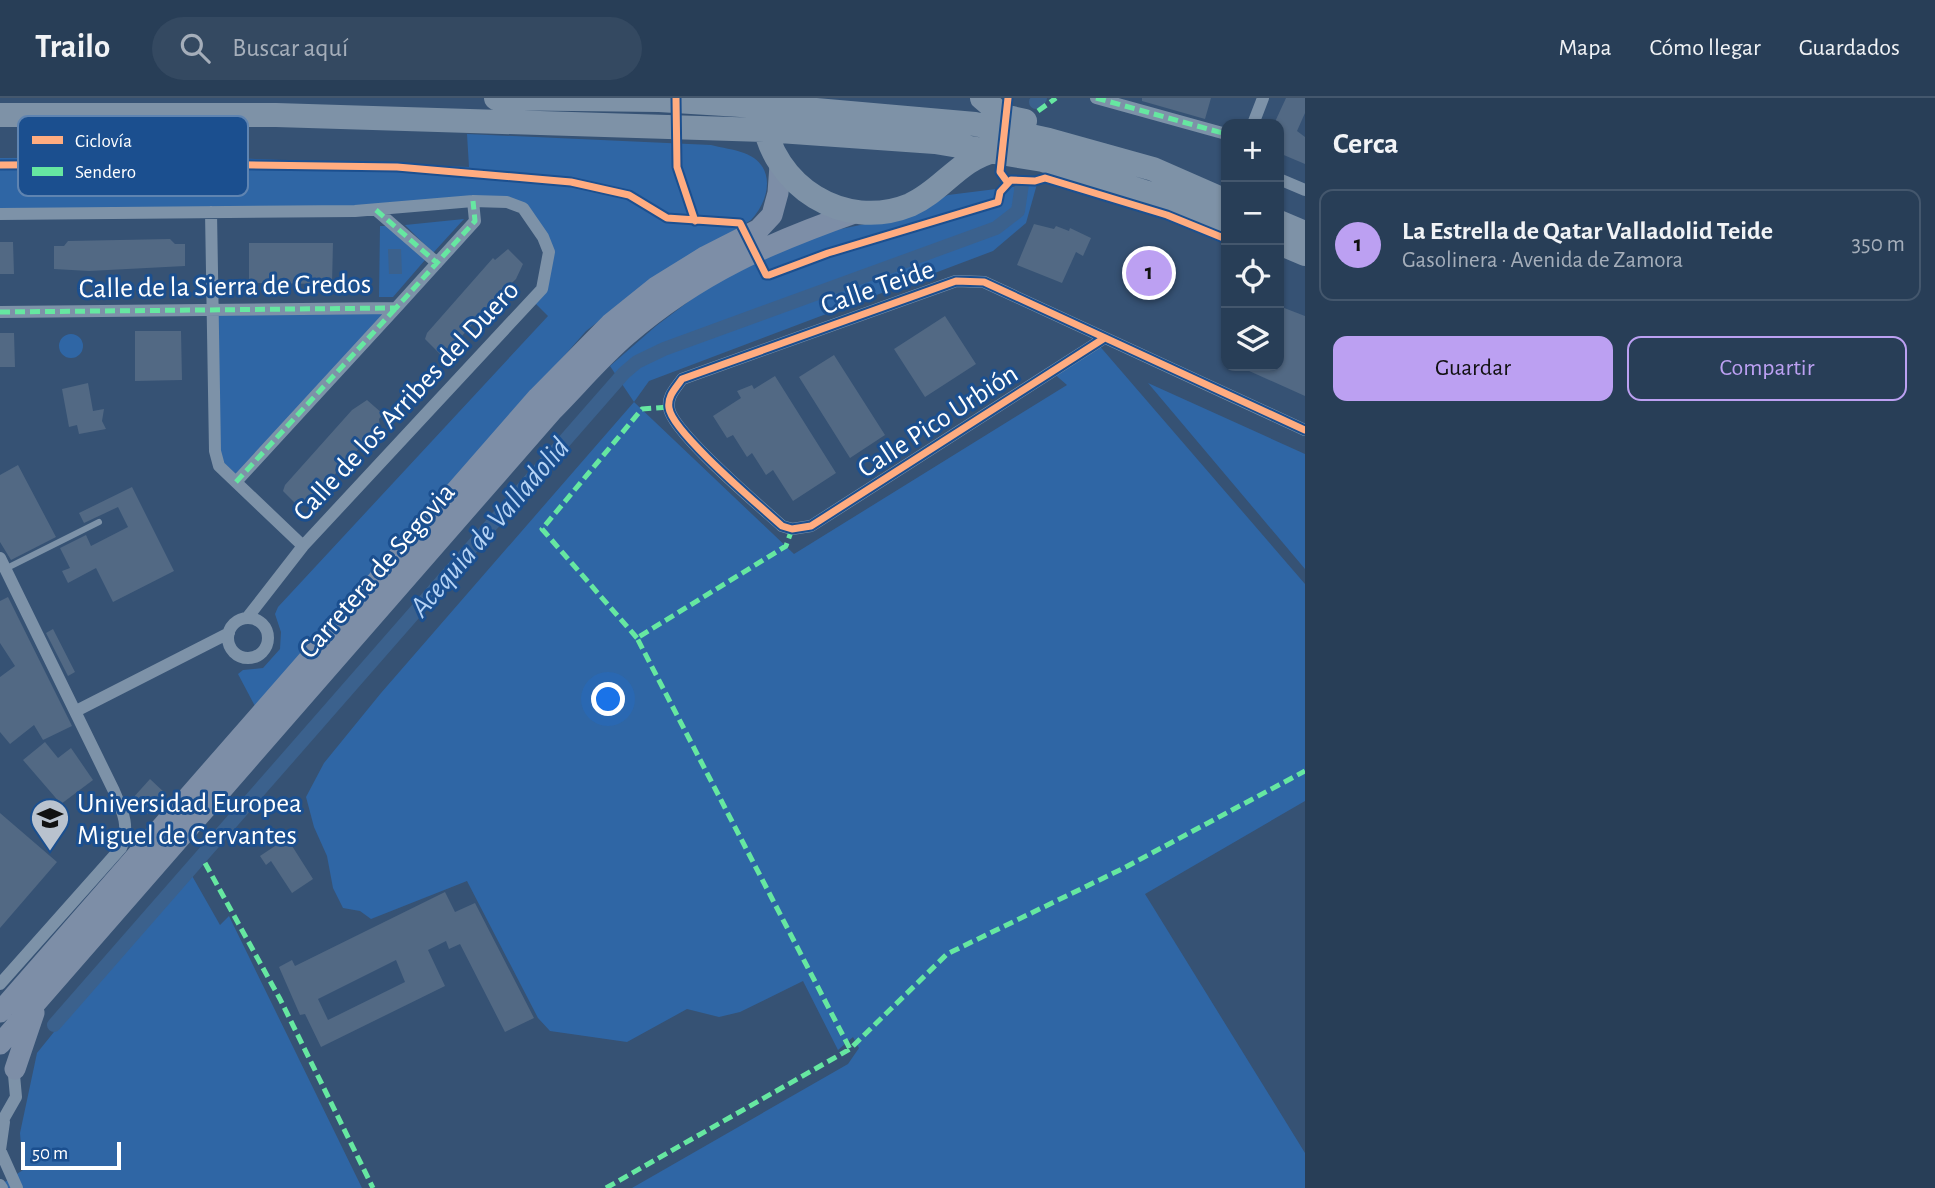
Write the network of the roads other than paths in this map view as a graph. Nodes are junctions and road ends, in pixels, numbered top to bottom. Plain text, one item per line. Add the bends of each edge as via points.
1 (496, 98) edge
2 (975, 98) edge
3 (982, 98) edge
4 (1096, 98) edge
5 (1263, 98) edge
6 (721, 101) edge
7 (763, 112) edge
8 (0, 115) edge
9 (1255, 119) edge
10 (630, 128) junction
11 (1221, 133) edge
12 (972, 135) junction
13 (995, 151) junction
14 (779, 163) junction
15 (1153, 169) junction
16 (952, 174) junction
17 (1284, 181) edge
18 (1305, 190) edge
19 (1221, 199) edge
20 (473, 201) junction
21 (376, 210) junction
22 (211, 212) junction
23 (857, 212) junction
24 (0, 215) edge
25 (1221, 220) edge
26 (1284, 224) edge
27 (1305, 233) edge
28 (1284, 245) edge
29 (1305, 254) edge
30 (437, 263) junction
31 (396, 308) junction
32 (214, 310) junction
33 (0, 312) edge
34 (1103, 339) junction
35 (1305, 430) edge
36 (236, 482) junction
37 (99, 522) dead end
38 (792, 530) joint
39 (303, 546) junction
40 (3, 564) edge
41 (254, 620) junction
42 (225, 639) junction
43 (76, 711) junction
44 (9, 988) edge
45 (46, 993) junction
46 (0, 1003) edge
47 (0, 1012) edge
48 (0, 1043) edge
49 (15, 1069) junction
50 (2, 1124) edge
51 (17, 1188) edge

1 - 6 highway
2 - 12 highway
3 - 15 highway via 1003,116 1089,140
4 - 11 street
5 - 9 street
6 - 7 highway
7 - 10 highway
7 - 12 highway
7 - 14 highway
8 - 10 highway via 276,115
10 - 14 highway via 646,135 733,141
12 - 13 highway
12 - 15 highway via 1049,140
12 - 16 highway
13 - 16 highway via 973,158
13 - 25 highway via 1124,184
14 - 23 highway via 820,201
14 - 44 main road, Carretera de Segovia via 772,215 759,229 656,287 610,324 538,397
15 - 19 highway
16 - 23 highway via 909,205 884,212
17 - 18 street
20 - 21 street, Calle de los Arribes del Duero
20 - 30 street, Calle de la Sierra de Gredos via 475,221
20 - 39 street, Calle de los Arribes del Duero via 507,202 523,208 534,220 549,252 542,289
21 - 22 street, Calle de los Arribes del Duero
21 - 30 street
22 - 24 street, Calle de los Arribes del Duero
22 - 32 street
23 - 45 main road, Carretera de Segovia via 777,240 715,272 625,336 552,411
26 - 27 highway
28 - 29 highway
30 - 31 street, Calle de la Sierra de Gredos
31 - 32 street, Calle de la Sierra de Gredos
31 - 36 street
32 - 33 street, Calle de la Sierra de Gredos
32 - 36 street via 215,451 219,466
34 - 35 street, Calle Teide
34 - 38 street, Calle Pico Urbión via 811,526
34 - 38 street, Calle Teide via 984,282 956,281 682,379 670,396 669,407 681,430 782,526
36 - 39 street
37 - 40 lane
39 - 41 street, Calle de los Arribes del Duero via 260,597
40 - 43 street
41 - 42 street via 236,622
41 - 42 street via 265,628 268,641 256,657 236,654
42 - 43 street
43 - 44 street via 114,791 127,834 121,848
44 - 46 main road
44 - 47 main road, Carretera de Segovia
45 - 48 main road, Carretera de Segovia
45 - 49 main road via 28,1025
48 - 49 street
49 - 50 street via 16,1097
50 - 51 street via 0,1150

